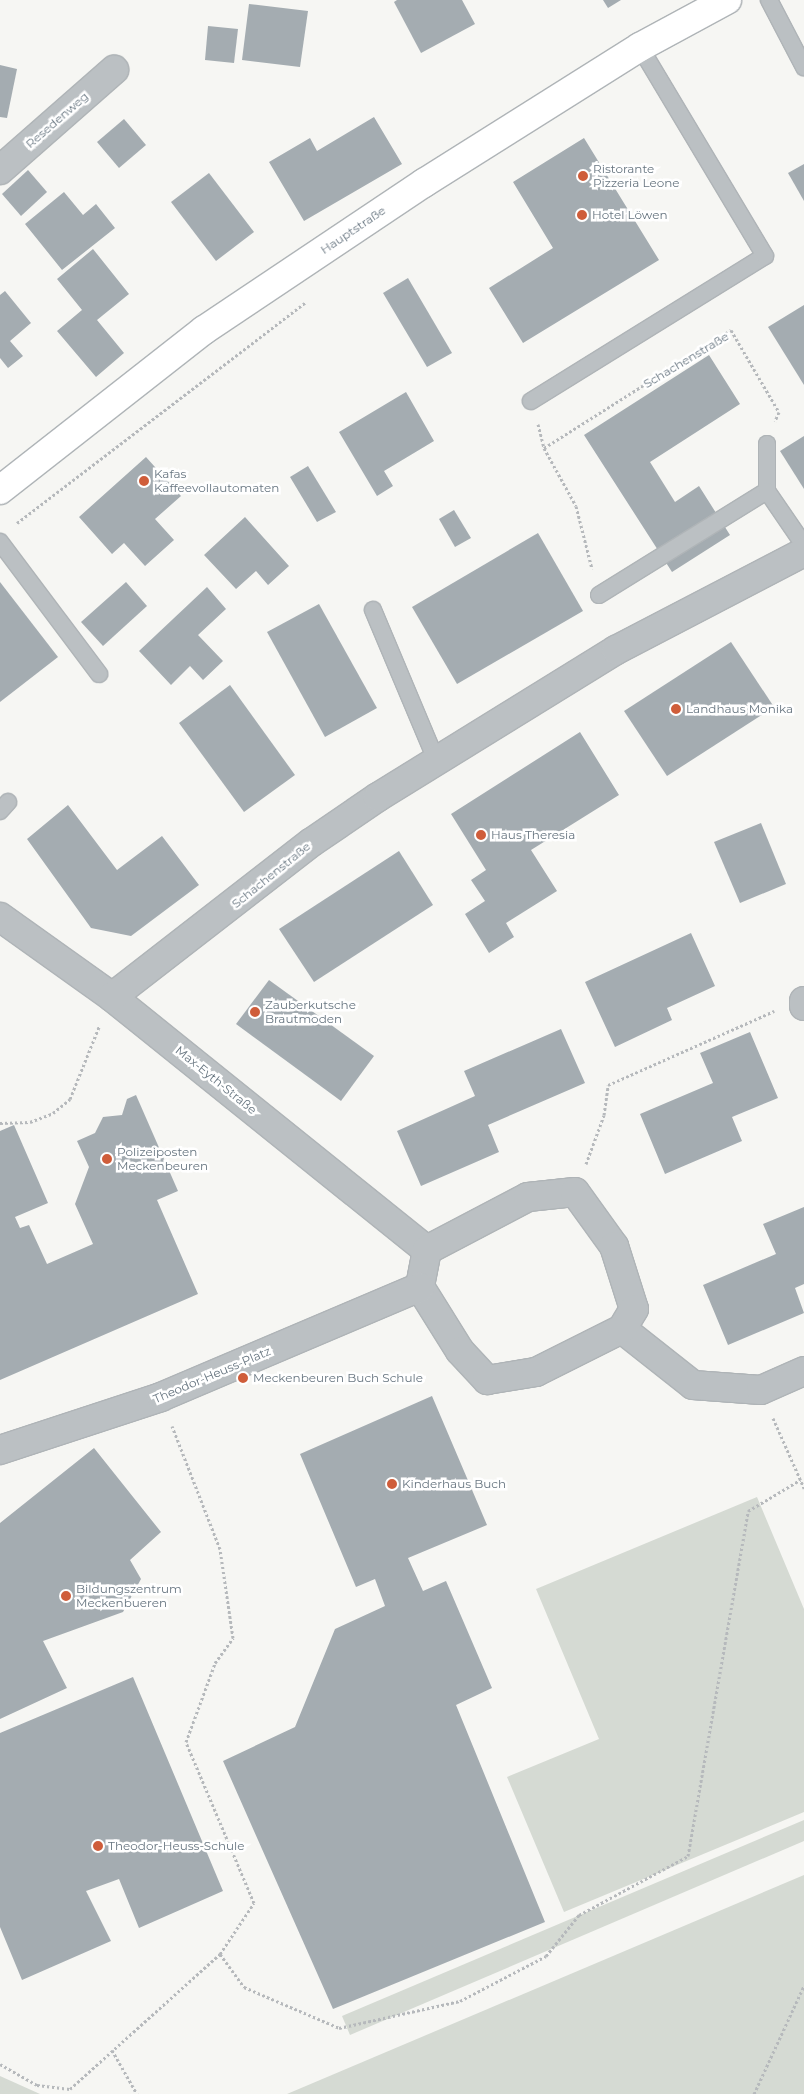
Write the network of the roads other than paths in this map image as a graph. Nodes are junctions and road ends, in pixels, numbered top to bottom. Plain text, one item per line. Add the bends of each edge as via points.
1 (727, 0) edge
2 (769, 0) edge
3 (640, 47) junction
4 (804, 67) edge
5 (114, 70) dead end
6 (0, 170) edge
7 (532, 401) road end
8 (767, 444) road end
9 (0, 490) edge
10 (767, 491) junction
11 (4, 535) edge
12 (804, 544) edge
13 (804, 552) edge
14 (599, 595) road end
15 (373, 610) dead end
16 (99, 674) dead end
17 (437, 762) junction
18 (0, 917) edge
19 (112, 997) junction
20 (427, 1250) junction
21 (420, 1287) junction
22 (622, 1329) junction
23 (804, 1371) edge
24 (0, 1450) edge

1 - 3 main road, Hauptstraße
2 - 4 lane
3 - 7 lane via 765,256
3 - 9 main road, Hauptstraße via 424,183 204,330
5 - 6 street, Resedenweg
8 - 10 lane
10 - 12 lane
10 - 14 lane
11 - 16 lane
13 - 17 street, Schachenstraße via 616,650
15 - 17 lane
17 - 19 street, Schachenstraße via 312,842
18 - 19 street, Max-Eyth-Straße
19 - 20 street, Max-Eyth-Straße
20 - 21 street
20 - 22 street via 528,1197 575,1192 614,1246 634,1309
21 - 22 street via 460,1351 487,1380 536,1372
21 - 24 street, Theodor-Heuss-Platz via 162,1397
22 - 23 street via 693,1385 761,1390

